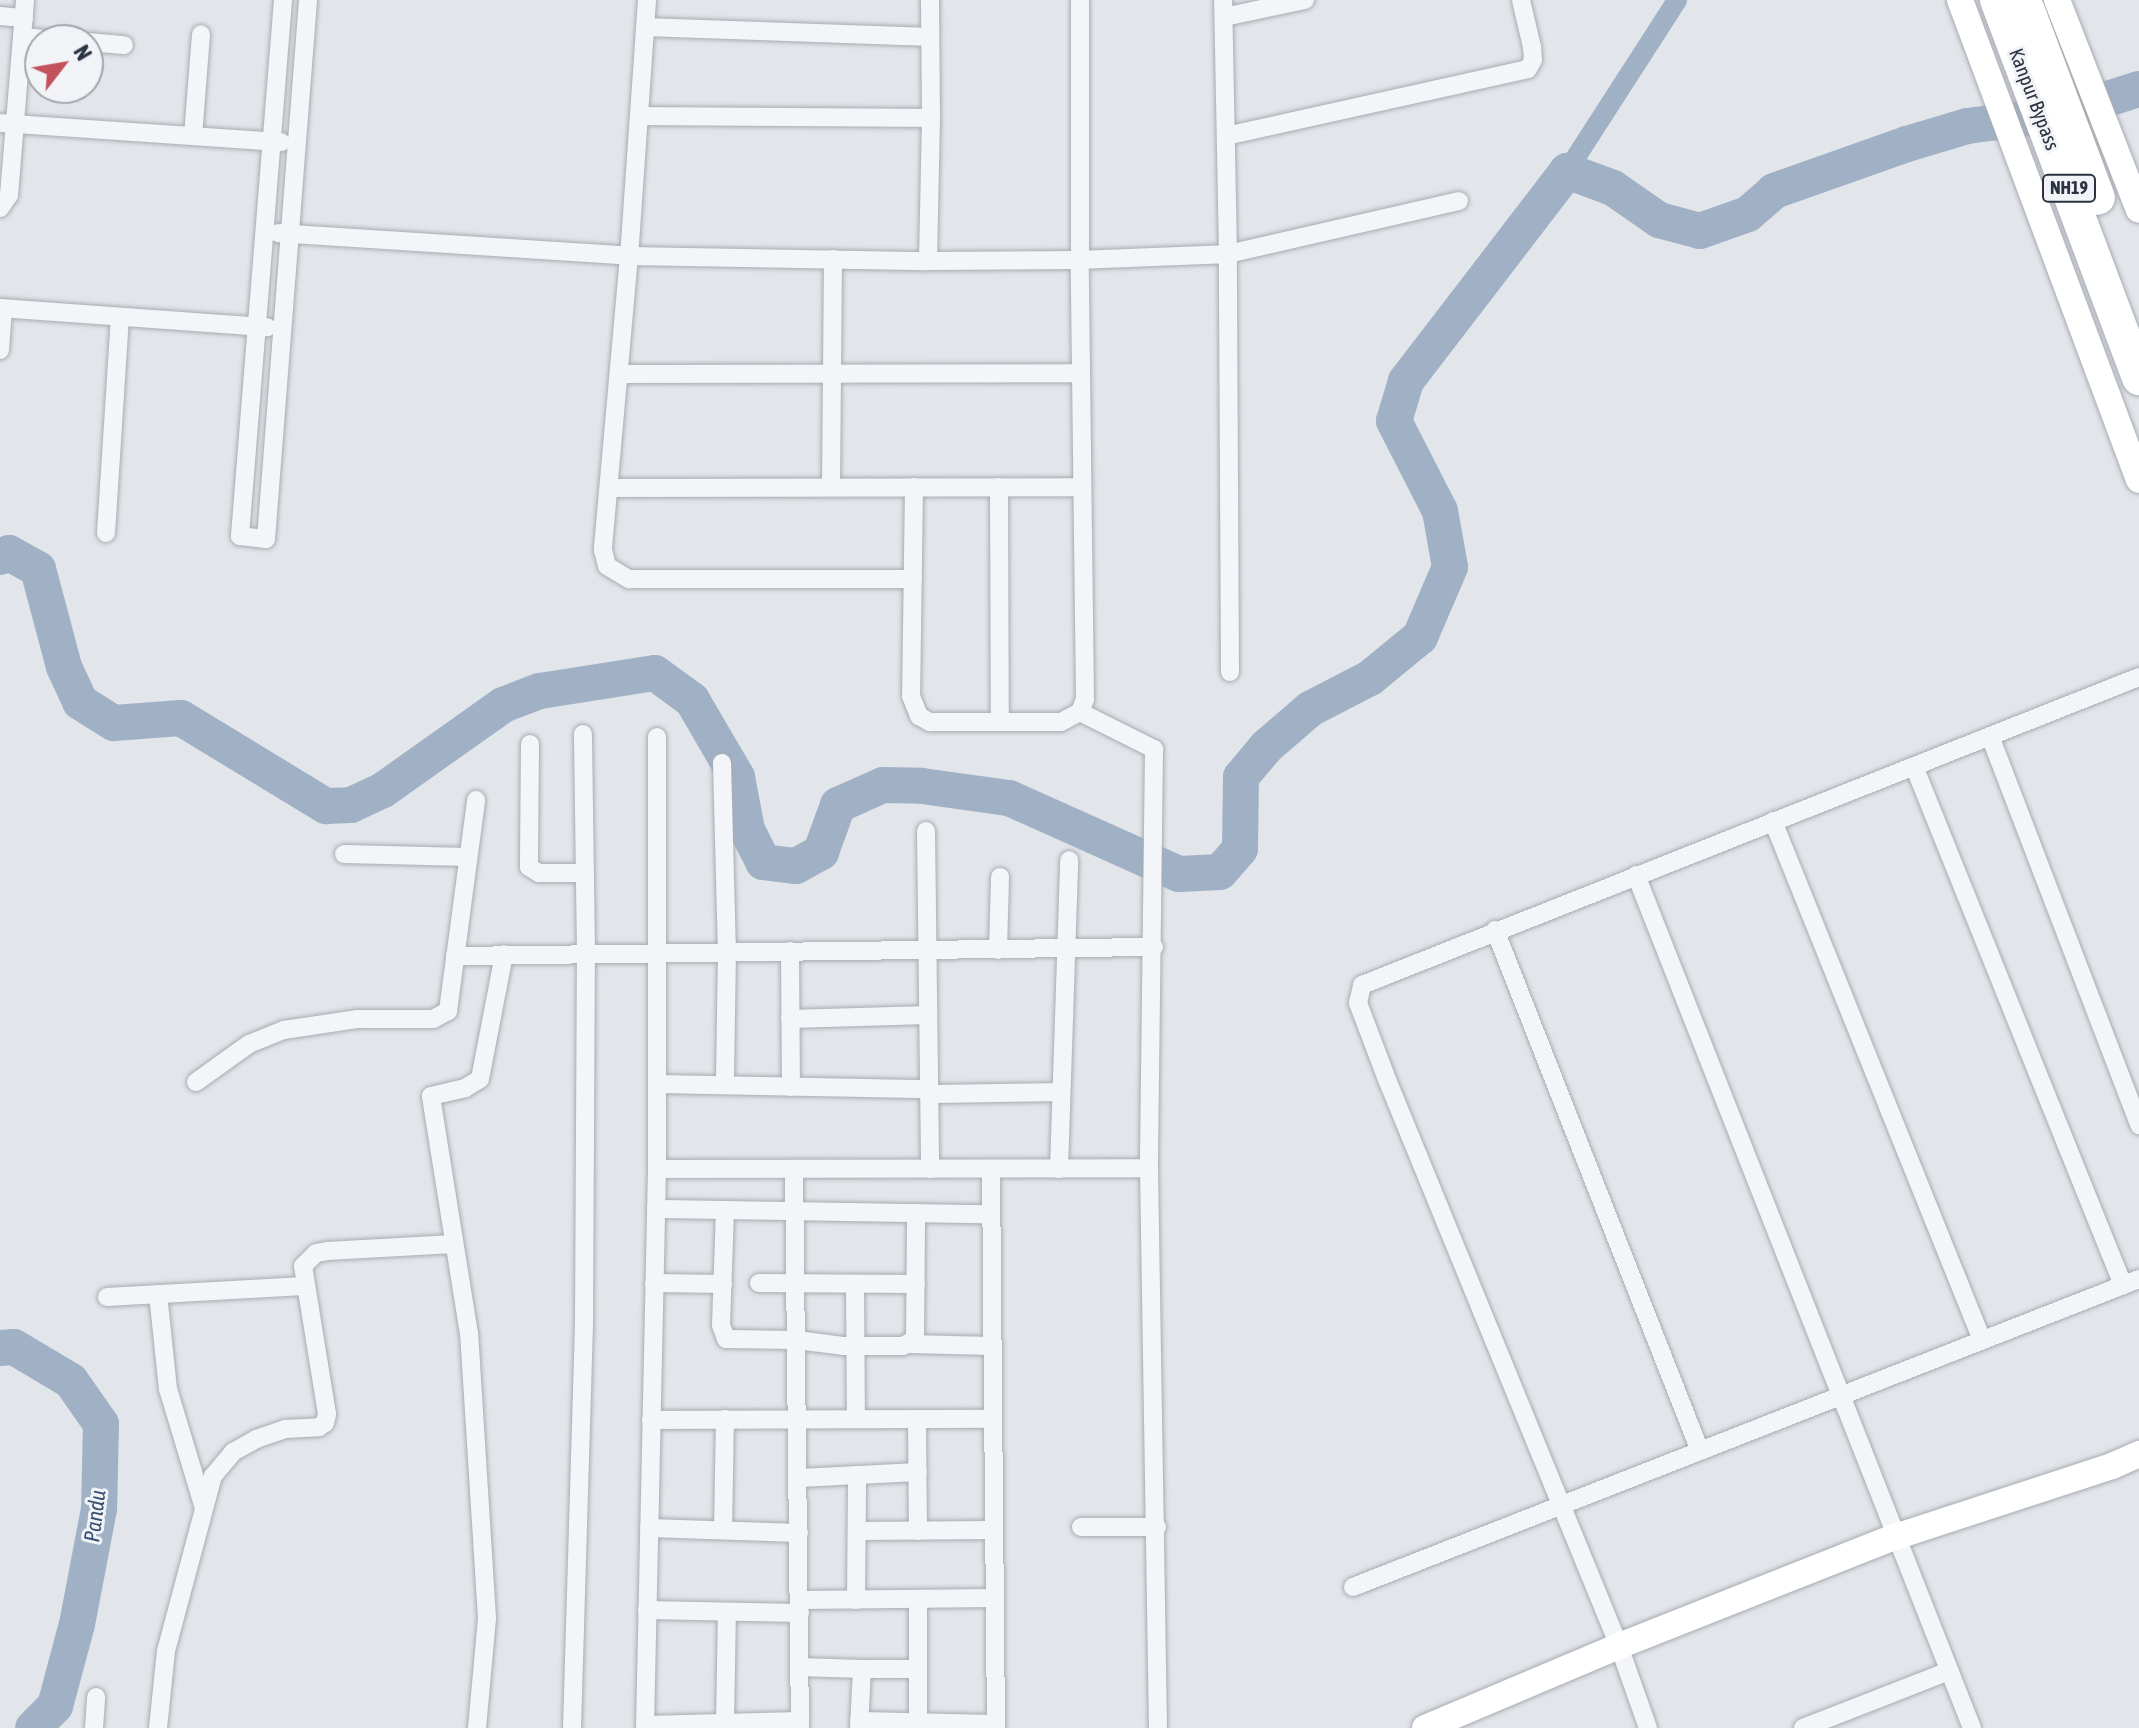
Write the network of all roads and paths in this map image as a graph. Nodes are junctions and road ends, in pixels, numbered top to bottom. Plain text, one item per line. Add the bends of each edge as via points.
1 (283, 0) edge
2 (308, 0) edge
3 (647, 0) edge
4 (930, 0) edge
5 (1080, 0) edge
6 (1305, 0) edge
7 (1521, 0) edge
8 (1960, 0) edge
9 (1997, 0) edge
10 (2024, 0) edge
11 (2057, 0) edge
12 (24, 9) edge
13 (1223, 9) edge
14 (0, 16) edge
15 (646, 27) junction
16 (201, 34) dead end
17 (22, 37) joint
18 (930, 37) junction
19 (104, 43) edge
20 (124, 45) dead end
21 (641, 116) junction
22 (931, 118) junction
23 (8, 124) edge
24 (193, 136) junction
25 (1226, 136) junction
26 (272, 142) junction
27 (297, 143) junction
28 (1459, 201) dead end
29 (0, 208) edge
30 (2139, 210) edge
31 (265, 231) junction
32 (290, 234) junction
33 (1228, 254) junction
34 (629, 256) junction
35 (833, 259) junction
36 (1080, 260) junction
37 (928, 261) junction
38 (1, 308) edge
39 (2139, 309) edge
40 (120, 317) junction
41 (257, 327) junction
42 (282, 329) junction
43 (0, 350) edge
44 (832, 373) junction
45 (1081, 373) junction
46 (619, 374) junction
47 (2139, 378) edge
48 (2139, 480) edge
49 (831, 487) junction
50 (914, 487) junction
51 (999, 487) junction
52 (1082, 487) junction
53 (609, 488) junction
54 (106, 533) dead end
55 (913, 579) junction
56 (1230, 672) dead end
57 (2139, 677) edge
58 (1080, 712) junction
59 (1000, 722) junction
60 (583, 734) dead end
61 (1990, 736) junction
62 (657, 737) dead end
63 (530, 744) dead end
64 (722, 763) dead end
65 (1914, 766) junction
66 (476, 800) dead end
67 (1773, 821) junction
68 (926, 831) dead end
69 (344, 854) dead end
70 (468, 857) junction
71 (1069, 860) dead end
72 (585, 873) junction
73 (1636, 875) junction
74 (1000, 877) dead end
75 (1495, 930) junction
76 (1154, 947) junction
77 (1067, 948) junction
78 (998, 950) junction
79 (659, 951) junction
80 (727, 951) junction
81 (790, 951) junction
82 (927, 951) junction
83 (586, 952) junction
84 (504, 954) junction
85 (455, 956) junction
86 (928, 1015) junction
87 (790, 1019) junction
88 (196, 1082) dead end
89 (657, 1084) junction
90 (725, 1085) junction
91 (791, 1087) junction
92 (929, 1089) junction
93 (1061, 1092) junction
94 (2139, 1125) edge
95 (1149, 1168) junction
96 (657, 1169) junction
97 (794, 1169) junction
98 (930, 1169) junction
99 (991, 1169) junction
100 (1059, 1169) junction
101 (656, 1209) junction
102 (725, 1210) junction
103 (795, 1211) junction
104 (916, 1213) junction
105 (991, 1214) junction
106 (454, 1244) junction
107 (2131, 1282) edge
108 (654, 1283) junction
109 (759, 1283) dead end
110 (723, 1284) junction
111 (916, 1284) junction
112 (796, 1285) junction
113 (855, 1285) junction
114 (304, 1286) junction
115 (158, 1294) junction
116 (107, 1297) dead end
117 (797, 1340) junction
118 (1982, 1340) junction
119 (910, 1344) junction
120 (992, 1346) junction
121 (855, 1347) junction
122 (1840, 1395) junction
123 (725, 1419) junction
124 (856, 1419) junction
125 (917, 1419) junction
126 (993, 1419) junction
127 (651, 1420) junction
128 (798, 1420) junction
129 (1700, 1451) junction
130 (2139, 1454) edge
131 (918, 1472) junction
132 (857, 1475) junction
133 (799, 1478) junction
134 (1559, 1505) junction
135 (204, 1508) junction
136 (1081, 1527) dead end
137 (1157, 1527) junction
138 (649, 1528) junction
139 (723, 1530) junction
140 (994, 1530) junction
141 (857, 1531) junction
142 (918, 1531) junction
143 (799, 1533) junction
144 (1895, 1537) junction
145 (1353, 1587) dead end
146 (995, 1598) junction
147 (918, 1599) junction
148 (856, 1600) junction
149 (800, 1607) junction
150 (647, 1610) junction
151 (727, 1612) junction
152 (1619, 1646) junction
153 (800, 1667) junction
154 (862, 1669) junction
155 (918, 1669) junction
156 (1949, 1671) junction
157 (96, 1697) dead end
158 (918, 1722) junction
159 (725, 1723) junction
160 (859, 1724) edge
161 (800, 1725) edge
162 (645, 1726) edge
163 (996, 1726) edge
164 (94, 1728) edge
165 (158, 1728) edge
166 (477, 1728) edge
167 (572, 1728) edge
168 (1158, 1728) edge
169 (1425, 1728) edge
170 (1648, 1728) edge
171 (1803, 1728) edge
172 (1972, 1728) edge

1 - 26 street
2 - 27 street
3 - 15 street
4 - 18 street
5 - 36 street
6 - 13 street
7 - 25 street via 1533,60 1528,69
8 - 48 street
9 - 47 highway, Kanpur Bypass / NH19
10 - 39 highway, Kanpur Bypass / NH19
11 - 30 street
12 - 14 street
12 - 17 street
13 - 25 street
15 - 18 street
15 - 21 street
16 - 24 street
17 - 23 street
18 - 22 street
19 - 20 street
21 - 22 street
21 - 34 street
22 - 37 street
23 - 24 street
23 - 29 street via 9,195
24 - 26 street
25 - 33 street
26 - 27 street
26 - 31 street
27 - 32 street
28 - 33 street
31 - 32 street
31 - 41 street
32 - 34 street
32 - 42 street
33 - 36 street
33 - 56 street
34 - 35 street
34 - 46 street
35 - 37 street
35 - 44 street
36 - 37 street
36 - 45 street
38 - 40 street
38 - 43 street
40 - 41 street
40 - 54 street
41 - 42 street
41 - 42 street via 240,536 266,539
44 - 45 street
44 - 46 street
44 - 49 street
45 - 52 street
46 - 53 street
49 - 50 street
49 - 53 street
50 - 51 street
50 - 55 street
51 - 52 street
51 - 59 street
52 - 58 street via 1085,699
53 - 55 street via 603,550 607,566 629,579
55 - 59 street via 911,696 919,716 930,722
57 - 61 street
58 - 59 street via 1061,722
58 - 76 street via 1154,749
60 - 72 street
61 - 65 street
61 - 94 street
62 - 79 street
63 - 72 street via 529,867 539,873
64 - 80 street
65 - 67 street
65 - 107 street
66 - 70 street
67 - 73 street
67 - 118 street
68 - 82 street
69 - 70 street
70 - 85 street
71 - 77 street
72 - 83 street
73 - 75 street
73 - 122 street
74 - 78 street
75 - 129 street
75 - 134 street via 1371,979 1362,985 1358,1003
76 - 77 street
76 - 95 street
77 - 78 street
77 - 93 street
78 - 82 street
79 - 80 street
79 - 83 street
79 - 89 street
80 - 81 street
80 - 90 street
81 - 82 street
81 - 87 street
82 - 86 street
83 - 84 street
83 - 167 street via 584,1322
84 - 85 street
84 - 106 street via 480,1079 431,1096
85 - 88 street via 450,1004 442,1016 358,1019 284,1030 249,1044
86 - 87 street
86 - 92 street
87 - 91 street
89 - 90 street
89 - 96 street
90 - 91 street
91 - 92 street
92 - 93 street via 935,1094
92 - 98 street
93 - 100 street
95 - 100 street
95 - 137 street
96 - 97 street
96 - 101 street
97 - 98 street
97 - 103 street
98 - 99 street
99 - 100 street
99 - 105 street
101 - 102 street
101 - 108 street
102 - 103 street
102 - 110 street
103 - 104 street
103 - 112 street
104 - 105 street
104 - 111 street
105 - 120 street
106 - 114 street via 316,1253 303,1266
106 - 166 street via 469,1334 487,1618
107 - 118 street
108 - 110 street
108 - 127 street
109 - 112 street
110 - 117 street via 721,1325 726,1339
111 - 113 street
111 - 119 street via 916,1331
112 - 113 street
112 - 117 street
113 - 121 street
114 - 115 street
114 - 135 street via 325,1423 273,1432 233,1452 213,1476
115 - 116 street
115 - 135 street via 168,1389
117 - 121 street
117 - 128 street
118 - 122 street
119 - 120 street
119 - 121 street
120 - 126 street
121 - 124 street
122 - 129 street
122 - 144 street
123 - 127 street
123 - 128 street
123 - 139 street
124 - 125 street
124 - 128 street
125 - 126 street
125 - 131 street
126 - 140 street
127 - 138 street
128 - 133 street
129 - 134 street
130 - 144 street
131 - 132 street
131 - 142 street
132 - 133 street
132 - 141 street
133 - 143 street
134 - 145 street
134 - 152 street
135 - 165 street via 166,1651
136 - 137 street
137 - 168 street
138 - 139 street
138 - 150 street
139 - 143 street
140 - 142 street
140 - 146 street
141 - 142 street
141 - 148 street
143 - 149 street
144 - 152 street
144 - 156 street
146 - 147 street
146 - 163 street
147 - 148 street
147 - 155 street
148 - 149 street
149 - 151 street
149 - 153 street
150 - 151 street
150 - 162 street
151 - 159 street
152 - 169 street
152 - 170 street
153 - 154 street
153 - 161 street
154 - 155 street
154 - 160 street
155 - 158 street
156 - 171 street
156 - 172 street
157 - 164 street
158 - 160 street
158 - 163 street
159 - 161 street
159 - 162 street

